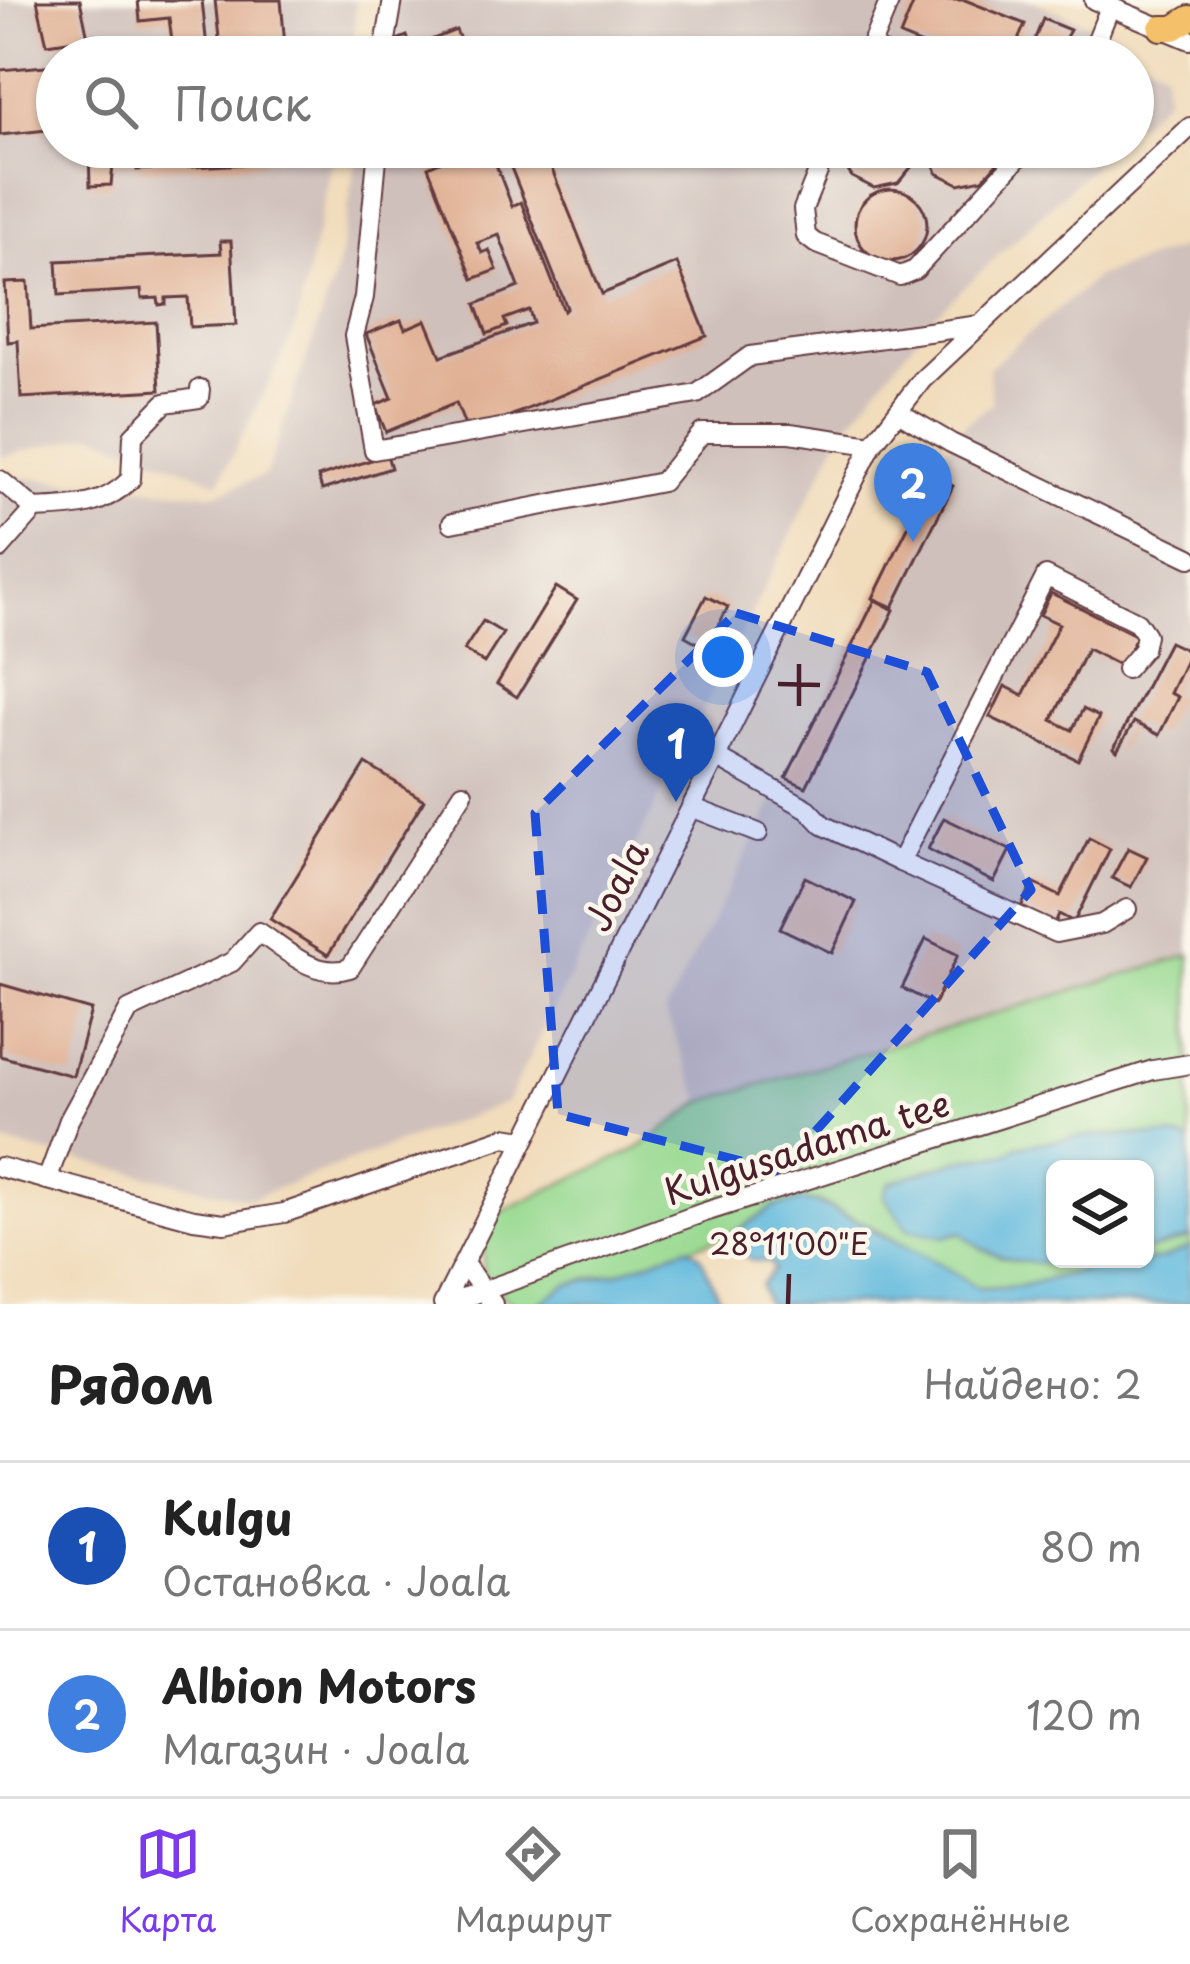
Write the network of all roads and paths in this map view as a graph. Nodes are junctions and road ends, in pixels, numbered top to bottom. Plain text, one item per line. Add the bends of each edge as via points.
1 (393, 0) edge
2 (890, 0) edge
3 (1102, 3) edge
4 (1190, 18) edge
5 (1161, 28) junction
6 (387, 36) edge
7 (875, 36) edge
8 (1095, 36) edge
9 (1190, 40) edge
10 (1190, 128) edge
11 (1154, 162) edge
12 (376, 168) edge
13 (819, 168) edge
14 (1009, 168) edge
15 (1147, 168) edge
16 (980, 325) junction
17 (200, 389) dead end
18 (898, 412) junction
19 (872, 445) junction
20 (0, 479) edge
21 (35, 509) junction
22 (452, 523) dead end
23 (0, 549) edge
24 (1190, 558) edge
25 (1126, 669) dead end
26 (716, 757) junction
27 (463, 793) dead end
28 (691, 807) junction
29 (758, 833) dead end
30 (900, 862) junction
31 (1127, 909) dead end
32 (1190, 1064) edge
33 (524, 1140) junction
34 (0, 1167) edge
35 (46, 1180) junction
36 (465, 1265) junction
37 (488, 1298) edge
38 (444, 1304) edge

1 - 6 street
2 - 7 street
3 - 5 street
3 - 8 street
4 - 5 main road
5 - 9 street
10 - 11 street, Joala
12 - 16 street via 354,336 374,450 697,394 750,356
13 - 14 street via 802,209 806,236 900,276 915,270
15 - 16 street, Joala
16 - 18 street, Joala
17 - 21 street via 199,398 165,404 133,436 131,478 114,496 91,506
18 - 19 street, Joala
18 - 24 street
19 - 22 street via 702,433 662,482
19 - 26 street, Joala
20 - 21 street
21 - 23 street
25 - 30 street via 1143,649 1137,622 1046,576
26 - 28 street, Joala
26 - 30 street via 823,825
27 - 35 street via 350,968 313,968 259,932 232,962 129,1010
28 - 29 street
28 - 33 street, Joala
30 - 31 street via 1056,933
32 - 37 street, Kulgusadama tee via 705,1212
33 - 35 street via 505,1137 284,1213 224,1223
33 - 36 street, Joala
34 - 35 street
36 - 37 street
36 - 38 street, Joala
37 - 38 street, Kulgusadama tee

